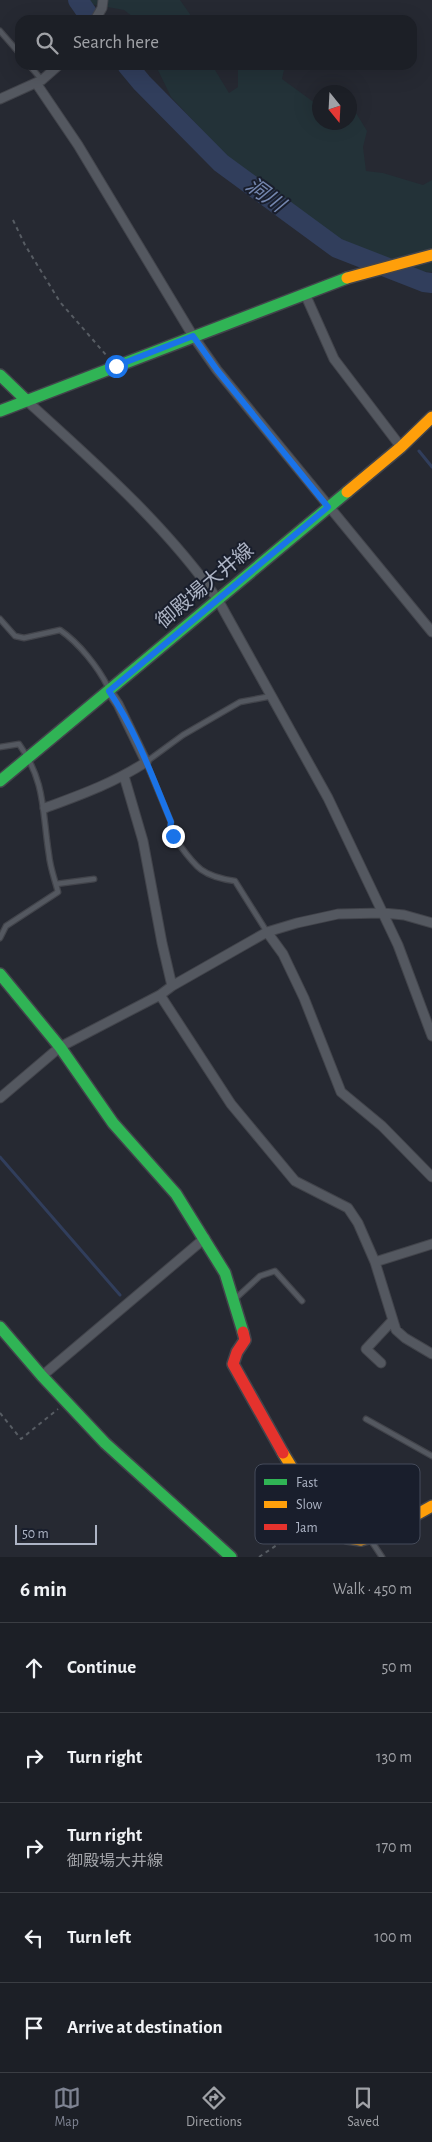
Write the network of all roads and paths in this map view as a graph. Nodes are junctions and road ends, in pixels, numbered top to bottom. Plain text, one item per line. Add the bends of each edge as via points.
1 (0, 31) edge
2 (15, 48) edge
3 (32, 70) edge
4 (53, 70) edge
5 (39, 81) junction
6 (0, 99) edge
7 (13, 220) dead end
8 (432, 255) edge
9 (305, 294) junction
10 (193, 336) junction
11 (116, 366) junction
12 (0, 376) edge
13 (27, 401) junction
14 (0, 411) edge
15 (432, 417) edge
16 (401, 447) junction
17 (328, 507) junction
18 (218, 600) junction
19 (0, 619) edge
20 (432, 632) edge
21 (109, 691) junction
22 (272, 696) junction
23 (0, 747) edge
24 (28, 758) junction
25 (146, 762) junction
26 (124, 776) junction
27 (0, 781) edge
28 (45, 808) junction
29 (94, 879) dead end
30 (56, 884) junction
31 (382, 912) junction
32 (432, 923) edge
33 (267, 932) junction
34 (0, 938) edge
35 (0, 974) edge
36 (172, 986) junction
37 (160, 995) junction
38 (432, 1036) edge
39 (60, 1047) junction
40 (0, 1098) edge
41 (432, 1177) edge
42 (205, 1238) junction
43 (432, 1244) edge
44 (376, 1262) junction
45 (234, 1300) junction
46 (302, 1301) dead end
47 (392, 1321) junction
48 (0, 1327) edge
49 (432, 1354) edge
50 (381, 1363) dead end
51 (42, 1376) junction
52 (66, 1402) junction
53 (0, 1414) edge
54 (366, 1419) dead end
55 (432, 1456) edge
56 (290, 1464) edge
57 (432, 1506) edge
58 (420, 1513) edge
59 (278, 1544) edge
60 (373, 1544) edge
61 (231, 1557) edge
62 (259, 1557) edge
63 (382, 1557) edge

1 - 2 lane
3 - 5 lane
4 - 5 street
5 - 6 street
5 - 10 street
7 - 11 path via 60,302
8 - 9 street via 352,276
9 - 10 street
9 - 16 street via 334,359
10 - 11 street
10 - 17 street
11 - 13 street
12 - 13 street
13 - 14 street
13 - 18 street via 144,512 201,575
15 - 16 street, 御殿場大井線
16 - 17 street, 御殿場大井線
17 - 18 street, 御殿場大井線
17 - 20 street
18 - 21 street, 御殿場大井線
18 - 22 street
19 - 21 lane via 15,636 24,638 60,630 101,674
21 - 24 street, 御殿場大井線
21 - 25 street
22 - 25 lane via 240,702 183,735
22 - 31 street via 328,798
23 - 24 lane via 19,744
24 - 27 street, 御殿場大井線
24 - 28 lane via 36,773
25 - 26 street
25 - 33 lane via 171,822 173,836 199,870 218,879 235,881
26 - 28 street
26 - 36 street via 143,840
28 - 30 lane via 49,856
29 - 30 lane
30 - 34 lane via 58,892 6,926
31 - 32 street
31 - 33 street via 338,914
31 - 38 street
33 - 36 street
33 - 41 street via 283,954 304,998 341,1092 382,1126
35 - 39 street
36 - 37 street
37 - 39 street
37 - 44 street via 231,1104 295,1182 348,1208
39 - 40 street
39 - 42 street via 112,1123 176,1194
42 - 45 street via 225,1273
42 - 51 street
43 - 44 street
44 - 47 street
45 - 46 lane via 260,1276 275,1271
45 - 56 street via 245,1340 233,1364
47 - 49 street via 405,1338
47 - 50 street via 366,1349
48 - 51 street
51 - 52 street
52 - 53 path via 22,1439
52 - 61 street via 105,1443
54 - 55 lane
57 - 58 street
59 - 62 path
60 - 63 lane

